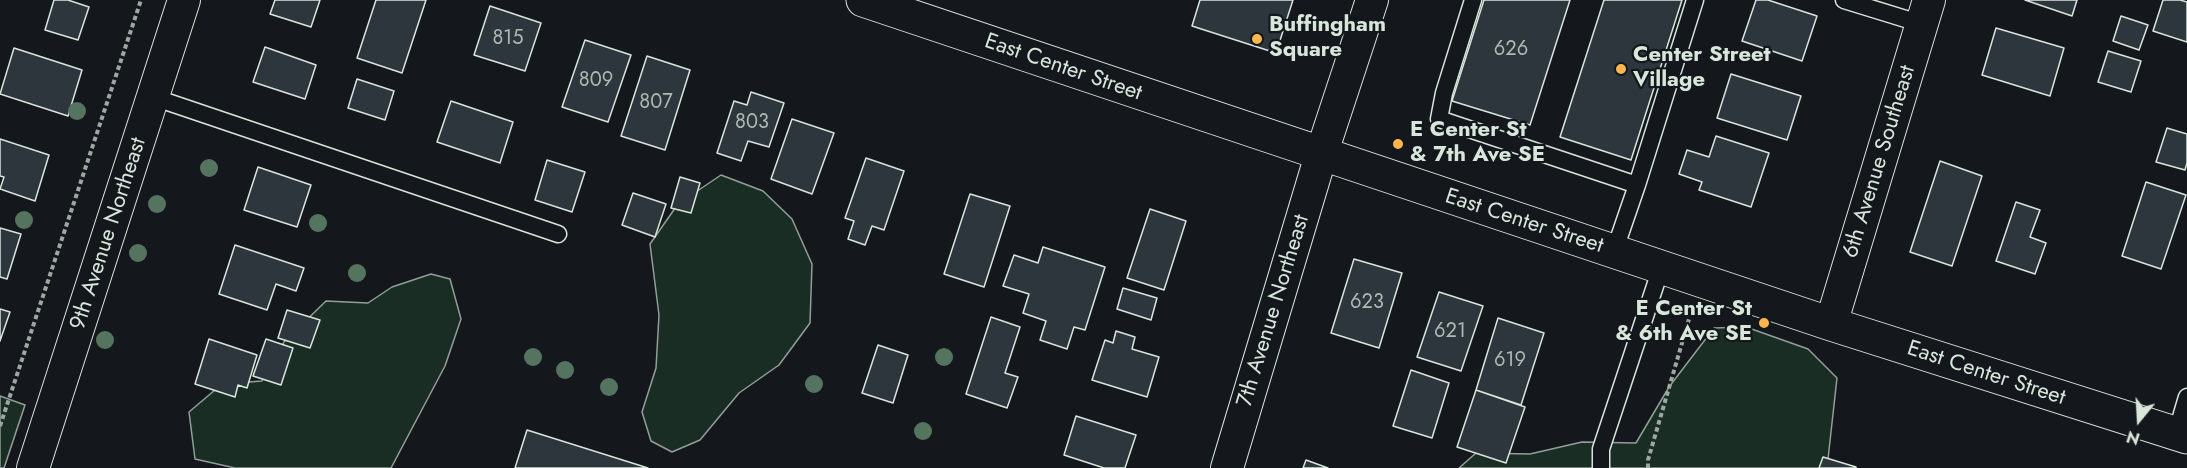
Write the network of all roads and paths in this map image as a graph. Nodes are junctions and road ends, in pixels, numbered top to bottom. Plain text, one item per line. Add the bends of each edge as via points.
1 (141, 0) edge
2 (184, 0) edge
3 (863, 0) edge
4 (1372, 0) edge
5 (1473, 0) edge
6 (1695, 0) edge
7 (1844, 0) edge
8 (1926, 12) edge
9 (153, 97) junction
10 (1321, 155) junction
11 (1637, 185) junction
12 (558, 234) dead end
13 (1614, 252) junction
14 (1661, 268) junction
15 (1689, 319) dead end
16 (1831, 324) junction
17 (2187, 397) edge
18 (0, 426) edge
19 (2182, 436) edge
20 (33, 468) edge
21 (1227, 468) edge
22 (1601, 468) edge
23 (1648, 468) edge

1 - 18 path
2 - 9 street, 9th Avenue Northeast
3 - 10 street, East Center Street
4 - 10 street, 7th Avenue Northeast
5 - 11 lane via 1439,119
6 - 11 lane
7 - 8 lane
8 - 16 street, 6th Avenue Southeast
9 - 12 lane
9 - 20 street, 9th Avenue Northeast
10 - 13 street, East Center Street
10 - 21 street, 7th Avenue Northeast
11 - 13 lane
13 - 14 street, East Center Street
14 - 16 street, East Center Street
14 - 22 lane via 1601,449
15 - 23 path
16 - 19 street, East Center Street
17 - 19 lane

